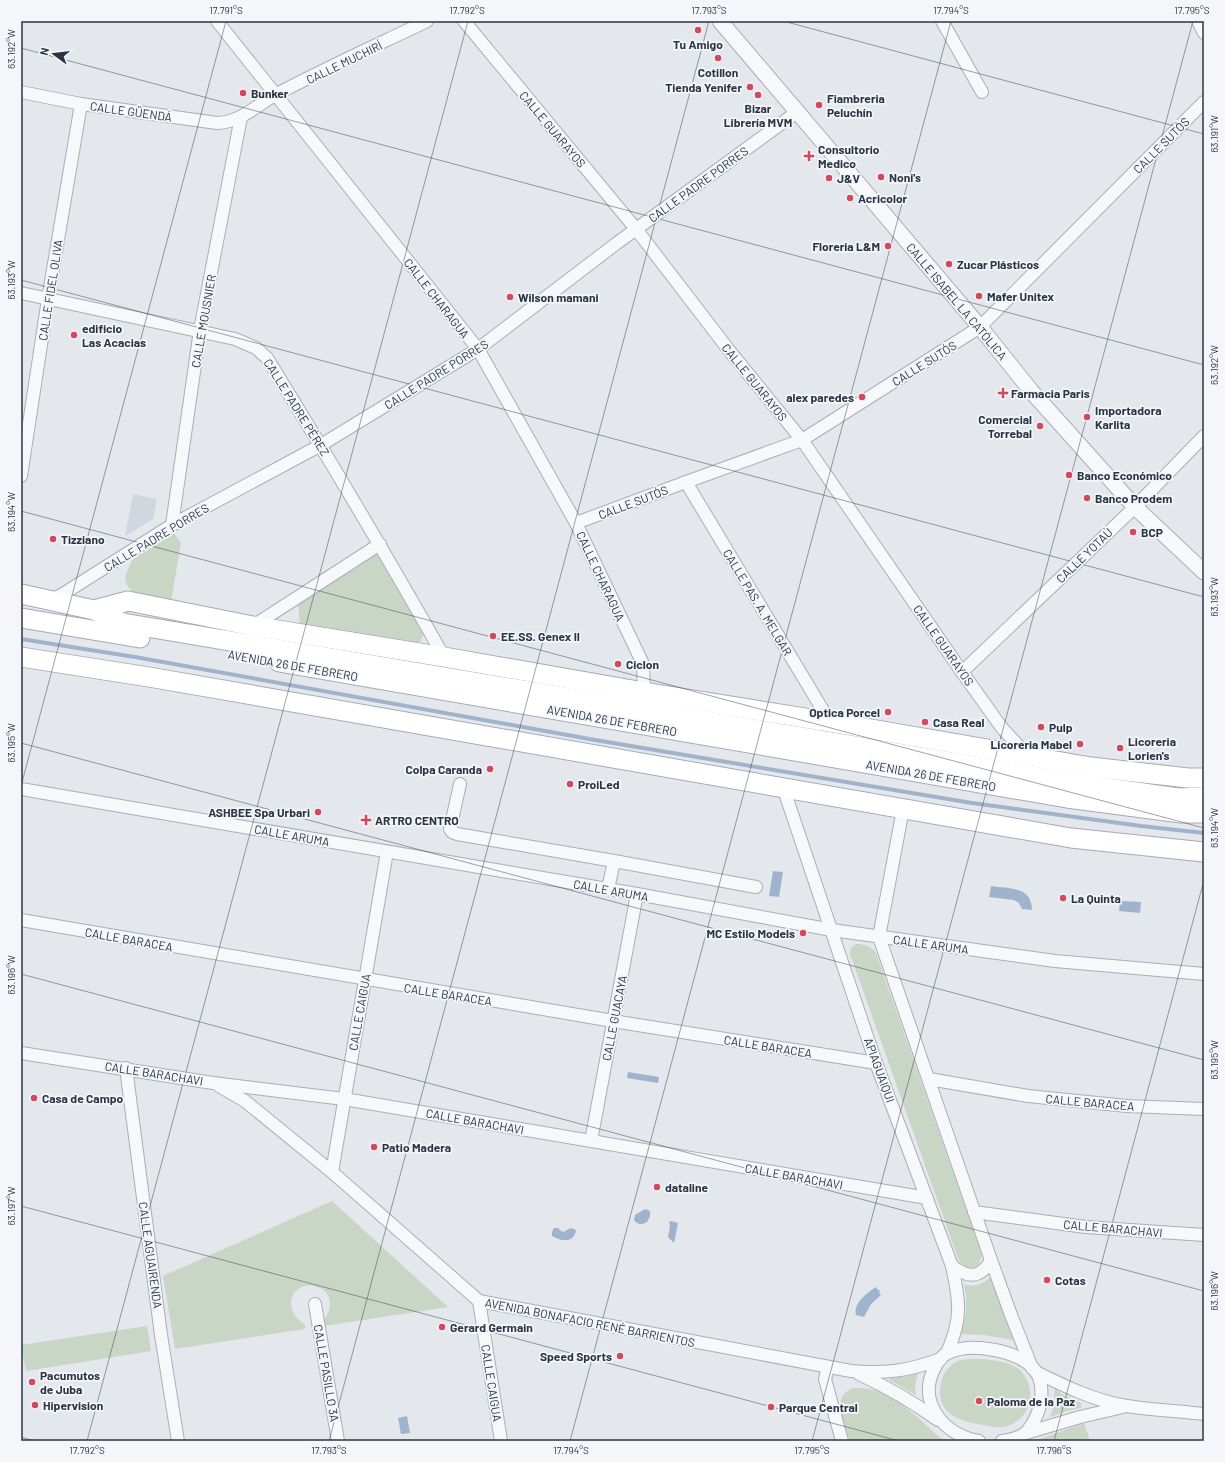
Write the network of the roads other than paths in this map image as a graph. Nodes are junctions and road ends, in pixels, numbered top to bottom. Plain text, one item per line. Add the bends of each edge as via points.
1 (217, 21) edge
2 (428, 21) edge
3 (464, 21) edge
4 (720, 21) edge
5 (942, 21) edge
6 (1198, 21) edge
7 (1204, 33) edge
8 (21, 92) edge
9 (982, 92) dead end
10 (276, 95) junction
11 (1204, 102) edge
12 (81, 104) junction
13 (797, 112) junction
14 (241, 117) junction
15 (636, 229) junction
16 (21, 293) edge
17 (48, 299) junction
18 (980, 328) junction
19 (200, 330) junction
20 (478, 349) junction
21 (1204, 436) edge
22 (802, 440) junction
23 (322, 445) junction
24 (21, 476) edge
25 (686, 482) junction
26 (1135, 507) junction
27 (576, 523) junction
28 (172, 525) junction
29 (380, 544) junction
30 (1204, 572) edge
31 (21, 594) edge
32 (51, 600) junction
33 (94, 610) junction
34 (21, 618) edge
35 (253, 626) junction
36 (286, 632) junction
37 (21, 657) edge
38 (444, 657) junction
39 (336, 658) junction
40 (962, 672) junction
41 (644, 692) junction
42 (744, 708) junction
43 (830, 722) junction
44 (793, 735) junction
45 (1028, 757) junction
46 (1204, 778) edge
47 (460, 784) dead end
48 (783, 787) junction
49 (21, 789) edge
50 (1204, 797) edge
51 (904, 809) junction
52 (1204, 813) edge
53 (387, 852) junction
54 (1204, 852) edge
55 (614, 861) junction
56 (756, 887) dead end
57 (608, 889) junction
58 (637, 894) junction
59 (21, 920) edge
60 (832, 930) junction
61 (879, 937) junction
62 (1204, 974) edge
63 (365, 980) junction
64 (613, 1021) junction
65 (21, 1053) edge
66 (876, 1063) junction
67 (126, 1068) junction
68 (930, 1079) junction
69 (213, 1083) junction
70 (344, 1099) junction
71 (1204, 1109) edge
72 (591, 1141) junction
73 (332, 1172) junction
74 (927, 1198) junction
75 (974, 1212) junction
76 (1204, 1235) edge
77 (991, 1260) junction
78 (952, 1266) junction
79 (480, 1301) junction
80 (315, 1304) dead end
81 (944, 1356) junction
82 (828, 1367) junction
83 (1034, 1370) junction
84 (851, 1371) junction
85 (1126, 1406) junction
86 (1204, 1414) edge
87 (944, 1424) junction
88 (1026, 1433) junction
89 (178, 1441) edge
90 (338, 1441) edge
91 (501, 1441) edge
92 (842, 1441) edge
93 (979, 1441) edge
94 (1002, 1441) edge

1 - 10 street, CALLE CHARAGUA
2 - 10 street, CALLE MUCHIRÍ
3 - 15 street, CALLE GUARAYOS
4 - 13 street, CALLE ISABEL LA CATÓLICA
5 - 9 street
6 - 7 street
8 - 12 street, CALLE GÜENDÁ
10 - 14 street, CALLE MUCHIRÍ
10 - 20 street, CALLE CHARAGUA
11 - 18 street, CALLE SUTÓS
12 - 14 street, CALLE GÜENDÁ via 217,123 229,123
12 - 17 street, CALLE FIDEL OLIVA
13 - 15 street, CALLE PADRE PORRES
13 - 18 street, CALLE ISABEL LA CATÓLICA
14 - 19 street, CALLE MOUSNIER
15 - 20 street, CALLE PADRE PORRES
15 - 22 street, CALLE GUARAYOS via 728,350
16 - 17 street, CALLE PADRE PÉREZ
17 - 19 street, CALLE PADRE PÉREZ
17 - 24 street, CALLE FIDEL OLIVA
18 - 22 street, CALLE SUTÓS
18 - 26 street, CALLE ISABEL LA CATÓLICA via 1032,392
19 - 23 street, CALLE PADRE PÉREZ via 235,339 256,348 267,358
19 - 28 street, CALLE MOUSNIER
20 - 23 street, CALLE PADRE PORRES
20 - 27 street, CALLE CHARAGUA
21 - 26 street, CALLE YOTAÚ
22 - 25 street, CALLE SUTÓS
22 - 40 street, CALLE GUARAYOS
23 - 28 street, CALLE PADRE PORRES
23 - 29 street, CALLE PADRE PÉREZ
25 - 27 street, CALLE SUTÓS
25 - 43 street, CALLE PAS. A. MELGAR
26 - 30 street, CALLE ISABEL LA CATÓLICA
26 - 40 street, CALLE YOTAÚ
27 - 41 street, CALLE CHARAGUA via 643,664
28 - 32 street, CALLE PADRE PORRES
29 - 35 street
29 - 38 street, CALLE PADRE PÉREZ
31 - 32 main road, AVENIDA 26 DE FEBRERO
32 - 33 main road, AVENIDA 26 DE FEBRERO
33 - 35 main road, AVENIDA 26 DE FEBRERO via 128,601
33 - 39 main road, AVENIDA 26 DE FEBRERO via 123,623
34 - 52 main road, AVENIDA 26 DE FEBRERO via 1067,798 1181,813
35 - 36 main road, AVENIDA 26 DE FEBRERO
36 - 38 main road, AVENIDA 26 DE FEBRERO
36 - 39 main road
37 - 48 main road
38 - 41 main road, AVENIDA 26 DE FEBRERO
39 - 44 main road, AVENIDA 26 DE FEBRERO
40 - 45 street, CALLE GUARAYOS via 1002,728
41 - 42 main road, AVENIDA 26 DE FEBRERO
42 - 43 main road, AVENIDA 26 DE FEBRERO
42 - 44 main road
43 - 45 main road, AVENIDA 26 DE FEBRERO
44 - 50 main road, AVENIDA 26 DE FEBRERO via 1087,785 1178,798
45 - 46 main road, AVENIDA 26 DE FEBRERO via 1091,767
47 - 55 street via 450,829 452,832
48 - 51 main road
48 - 60 street, APIAGUAIQUI
49 - 53 street, CALLE ARUMA
51 - 54 main road via 1071,838
51 - 61 street
53 - 57 street, CALLE ARUMA
53 - 63 street, CALLE CAIGUA
55 - 56 street
55 - 57 street
57 - 58 street, CALLE ARUMA
58 - 60 street, CALLE ARUMA
58 - 64 street, CALLE GUACAYA
59 - 63 street, CALLE BARACEA
60 - 61 street, CALLE ARUMA
60 - 66 street, APIAGUAIQUI
61 - 62 street, CALLE ARUMA via 1054,961
61 - 68 street
63 - 64 street, CALLE BARACEA
63 - 70 street, CALLE CAIGUA
64 - 66 street, CALLE BARACEA
64 - 72 street, CALLE GUACAYA
65 - 67 street, CALLE BARACHAVI
66 - 74 street, APIAGUAIQUI
67 - 69 street, CALLE BARACHAVI
67 - 89 street, CALLE AGUAIRENDA via 161,1335
68 - 71 street, CALLE BARACEA via 1028,1096 1127,1106
68 - 75 street
69 - 70 street, CALLE BARACHAVI
69 - 73 street, AVENIDA BONAFACIO RENÉ BARRIENTOS via 245,1101
70 - 72 street, CALLE BARACHAVI
70 - 73 street, CALLE CAIGUA
72 - 74 street, CALLE BARACHAVI
73 - 79 street, AVENIDA BONAFACIO RENÉ BARRIENTOS
74 - 78 street, APIAGUAIQUI
75 - 76 street, CALLE BARACHAVI via 1086,1227
75 - 77 street
77 - 78 street via 982,1272 974,1275 966,1275
77 - 83 street
78 - 81 street, APIAGUAIQUI via 958,1292 958,1316 955,1335
79 - 82 street, AVENIDA BONAFACIO RENÉ BARRIENTOS
79 - 91 street, CALLE CAIGUA
80 - 90 street, CALLE PASILLO 3A
81 - 83 street, AVENIDA BONAFACIO RENÉ BARRIENTOS via 961,1349 977,1348 1022,1359
81 - 84 street, AVENIDA BONAFACIO RENÉ BARRIENTOS via 919,1367 897,1371
81 - 87 street, APIAGUAIQUI via 934,1369 929,1385 930,1401
82 - 84 street, AVENIDA BONAFACIO RENÉ BARRIENTOS
82 - 92 street via 825,1379
83 - 85 street via 1065,1386
83 - 88 street via 1040,1386 1041,1400 1037,1416
84 - 87 street, AVENIDA BONAFACIO RENÉ BARRIENTOS via 909,1400
85 - 86 street
85 - 88 street via 1066,1420
87 - 93 street, AVENIDA BONAFACIO RENÉ BARRIENTOS via 968,1439
88 - 94 street

